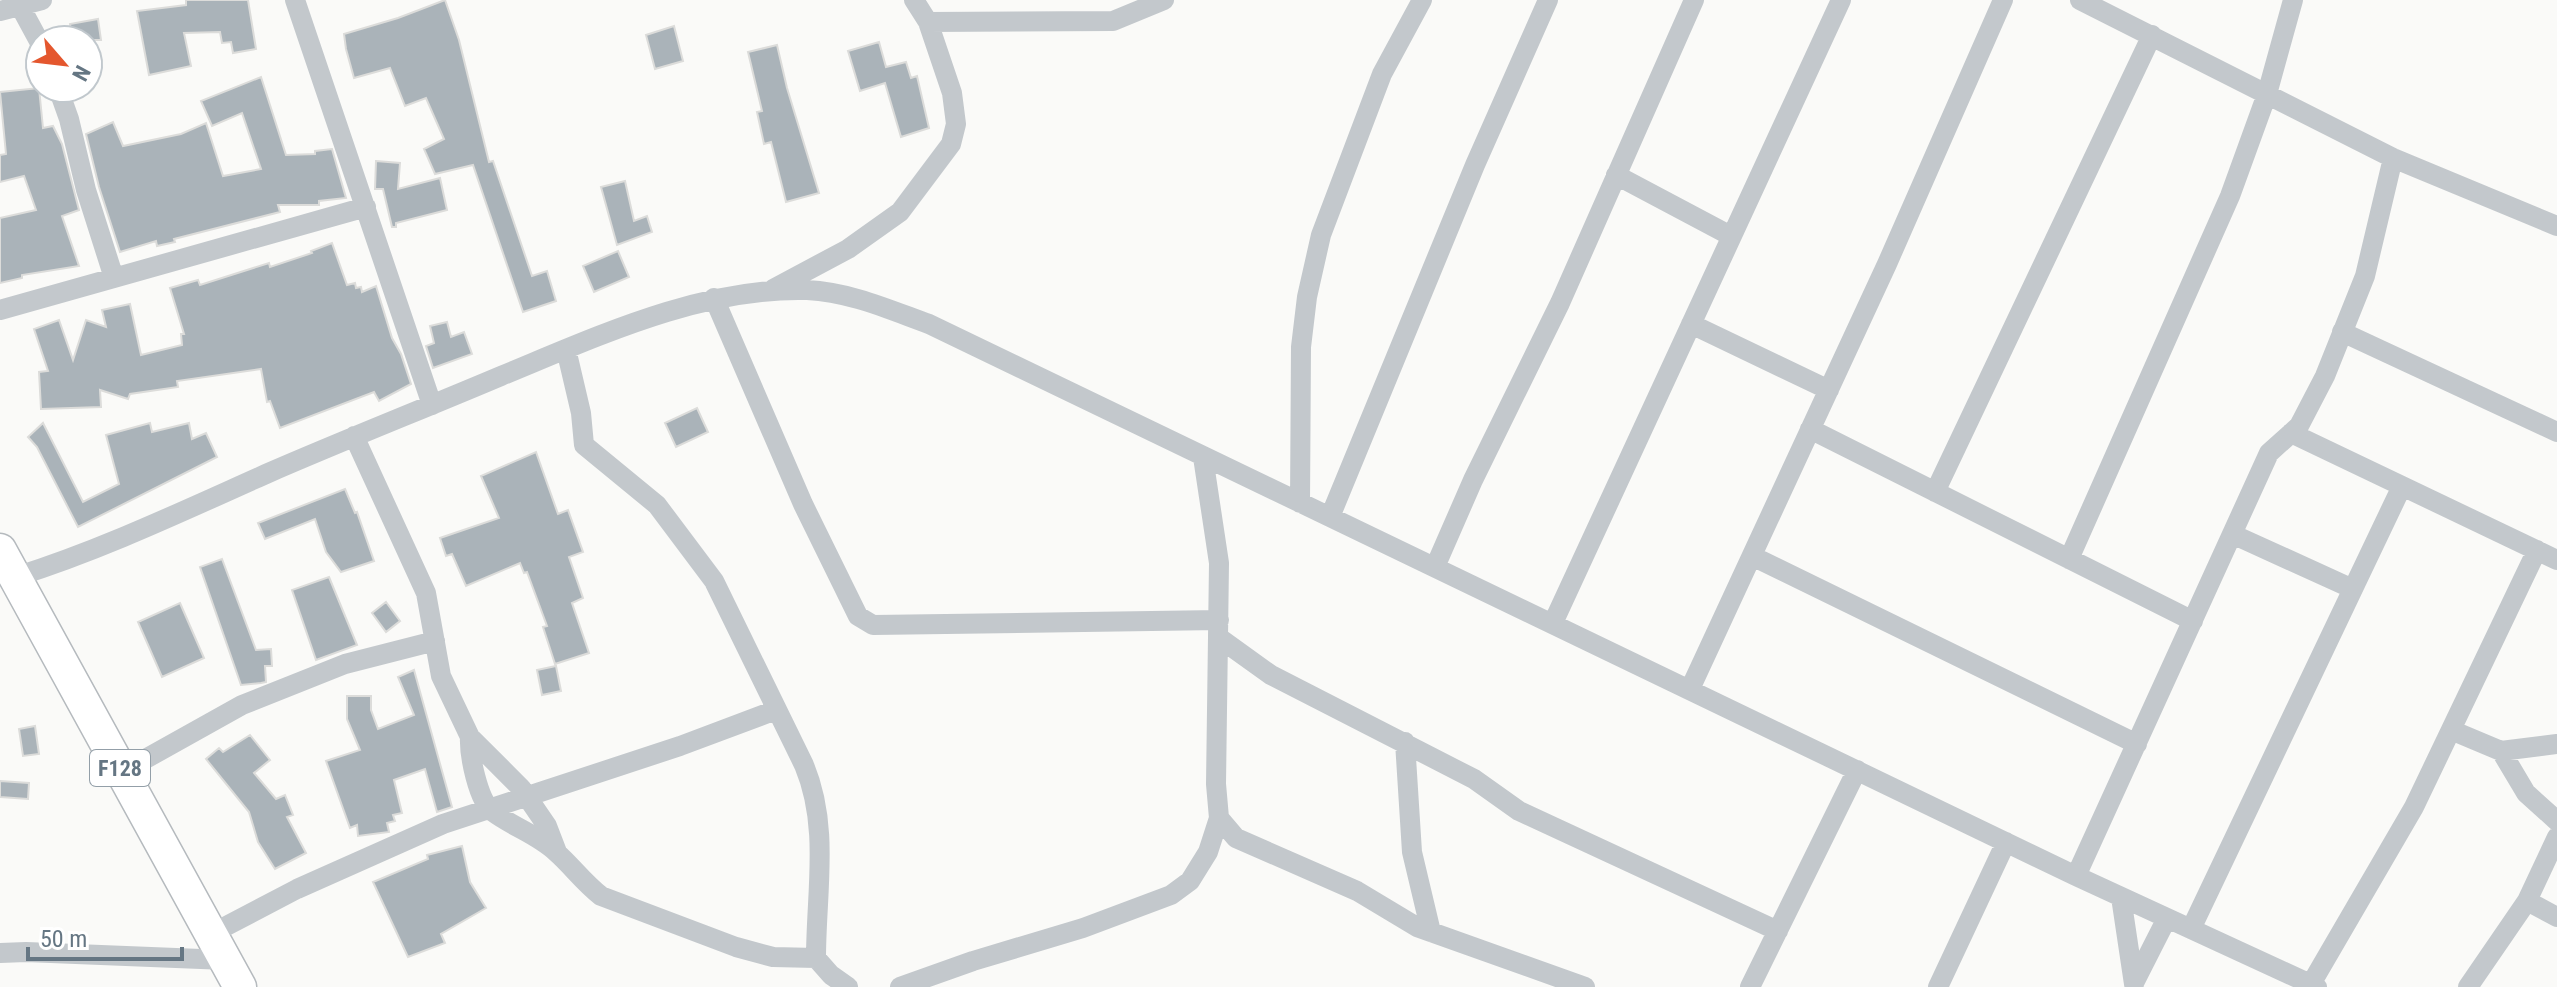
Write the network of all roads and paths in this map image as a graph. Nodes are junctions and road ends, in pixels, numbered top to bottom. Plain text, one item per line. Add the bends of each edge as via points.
1 (42, 0) edge
2 (914, 0) edge
3 (1164, 0) edge
4 (1422, 0) edge
5 (1548, 0) edge
6 (1694, 0) edge
7 (1841, 0) edge
8 (2003, 0) edge
9 (2080, 0) edge
10 (2293, 0) edge
11 (298, 1) edge
12 (10, 9) edge
13 (928, 22) junction
14 (24, 25) edge
15 (2152, 35) junction
16 (2267, 94) junction
17 (64, 104) edge
18 (2393, 158) junction
19 (1616, 175) junction
20 (366, 207) junction
21 (2557, 226) edge
22 (1731, 236) junction
23 (114, 278) junction
24 (770, 291) junction
25 (714, 298) junction
26 (0, 310) edge
27 (1691, 324) junction
28 (2342, 332) junction
29 (566, 349) junction
30 (1829, 390) junction
31 (432, 405) junction
32 (1810, 429) junction
33 (2557, 432) edge
34 (2291, 433) junction
35 (354, 436) junction
36 (1203, 457) junction
37 (2402, 486) junction
38 (1935, 492) junction
39 (1300, 503) junction
40 (1330, 517) junction
41 (2232, 534) junction
42 (2537, 550) junction
43 (1752, 556) junction
44 (2069, 559) junction
45 (2557, 560) edge
46 (1435, 567) junction
47 (5, 568) edge
48 (2353, 589) junction
49 (2193, 621) junction
50 (1553, 623) junction
51 (1218, 629) junction
52 (435, 641) junction
53 (1690, 689) junction
54 (776, 710) junction
55 (2451, 730) junction
56 (470, 737) junction
57 (1405, 742) junction
58 (2137, 744) junction
59 (2557, 744) edge
60 (2501, 751) junction
61 (1857, 770) junction
62 (122, 772) junction
63 (527, 796) junction
64 (489, 810) junction
65 (1219, 818) junction
66 (2557, 821) edge
67 (2557, 837) edge
68 (2006, 842) junction
69 (557, 852) junction
70 (2076, 876) junction
71 (2121, 897) junction
72 (2527, 901) junction
73 (2557, 917) edge
74 (2167, 918) junction
75 (2191, 929) junction
76 (1778, 931) junction
77 (1431, 932) junction
78 (0, 953) edge
79 (816, 958) junction
80 (225, 960) edge
81 (2133, 985) edge
82 (2314, 986) edge
83 (848, 987) edge
84 (900, 987) edge
85 (1585, 987) edge
86 (1750, 987) edge
87 (1938, 987) edge
88 (2468, 987) edge

1 - 12 street
2 - 13 street
3 - 13 street via 1113,21
4 - 39 street via 1382,74 1321,235 1301,347
5 - 40 street
6 - 19 street
7 - 22 street
8 - 30 street
9 - 15 street
10 - 16 street
11 - 20 street
12 - 14 street
13 - 24 street via 952,93 956,124 951,144 900,212 848,249
15 - 16 street
15 - 38 street
16 - 18 street
16 - 44 street via 2230,196
17 - 23 street
18 - 21 street
18 - 28 street via 2365,276
19 - 22 street
19 - 46 street
20 - 23 street
20 - 31 street
22 - 27 street
23 - 26 street
24 - 25 street
24 - 36 street via 855,297 929,324
25 - 29 street
25 - 51 street via 858,616 873,625
27 - 30 street
27 - 50 street
28 - 33 street
28 - 34 street
29 - 31 street
29 - 54 street via 584,445 657,505 680,533 714,581
30 - 32 street
31 - 35 street
32 - 38 street
32 - 43 street
34 - 37 street
34 - 41 street via 2269,453
35 - 47 street via 73,559
35 - 52 street via 426,593
36 - 39 street
36 - 51 street via 1219,563
37 - 42 street
37 - 48 street
38 - 44 street
39 - 40 street
40 - 46 street
41 - 48 street
41 - 49 street
42 - 45 street
42 - 55 street
43 - 53 street
43 - 58 street
44 - 49 street
46 - 50 street
47 - 62 main road, F128
48 - 75 street
49 - 58 street
50 - 53 street
51 - 57 street via 1271,675
51 - 65 street
52 - 56 street via 441,676
52 - 62 street via 345,664 242,705
53 - 61 street
54 - 63 street
54 - 79 street via 815,791 820,824
55 - 60 street
55 - 82 street
56 - 63 street
56 - 64 street via 469,752
57 - 76 street via 1474,779 1519,811
57 - 77 street via 1412,852
58 - 70 street
59 - 60 street
60 - 66 street via 2526,793
61 - 68 street
61 - 76 street
62 - 80 main road, F128
63 - 64 street
63 - 69 street
64 - 69 street
64 - 80 street via 443,824 297,889
65 - 77 street via 1236,838 1357,891
65 - 84 street via 1208,852 1190,881 1171,895
67 - 72 street
68 - 70 street
68 - 87 street
69 - 79 street via 601,896 761,954
70 - 71 street
71 - 74 street
71 - 81 street
72 - 73 street
72 - 88 street
74 - 75 street
74 - 81 street
75 - 82 street
76 - 86 street
77 - 85 street
78 - 80 street
79 - 83 street

